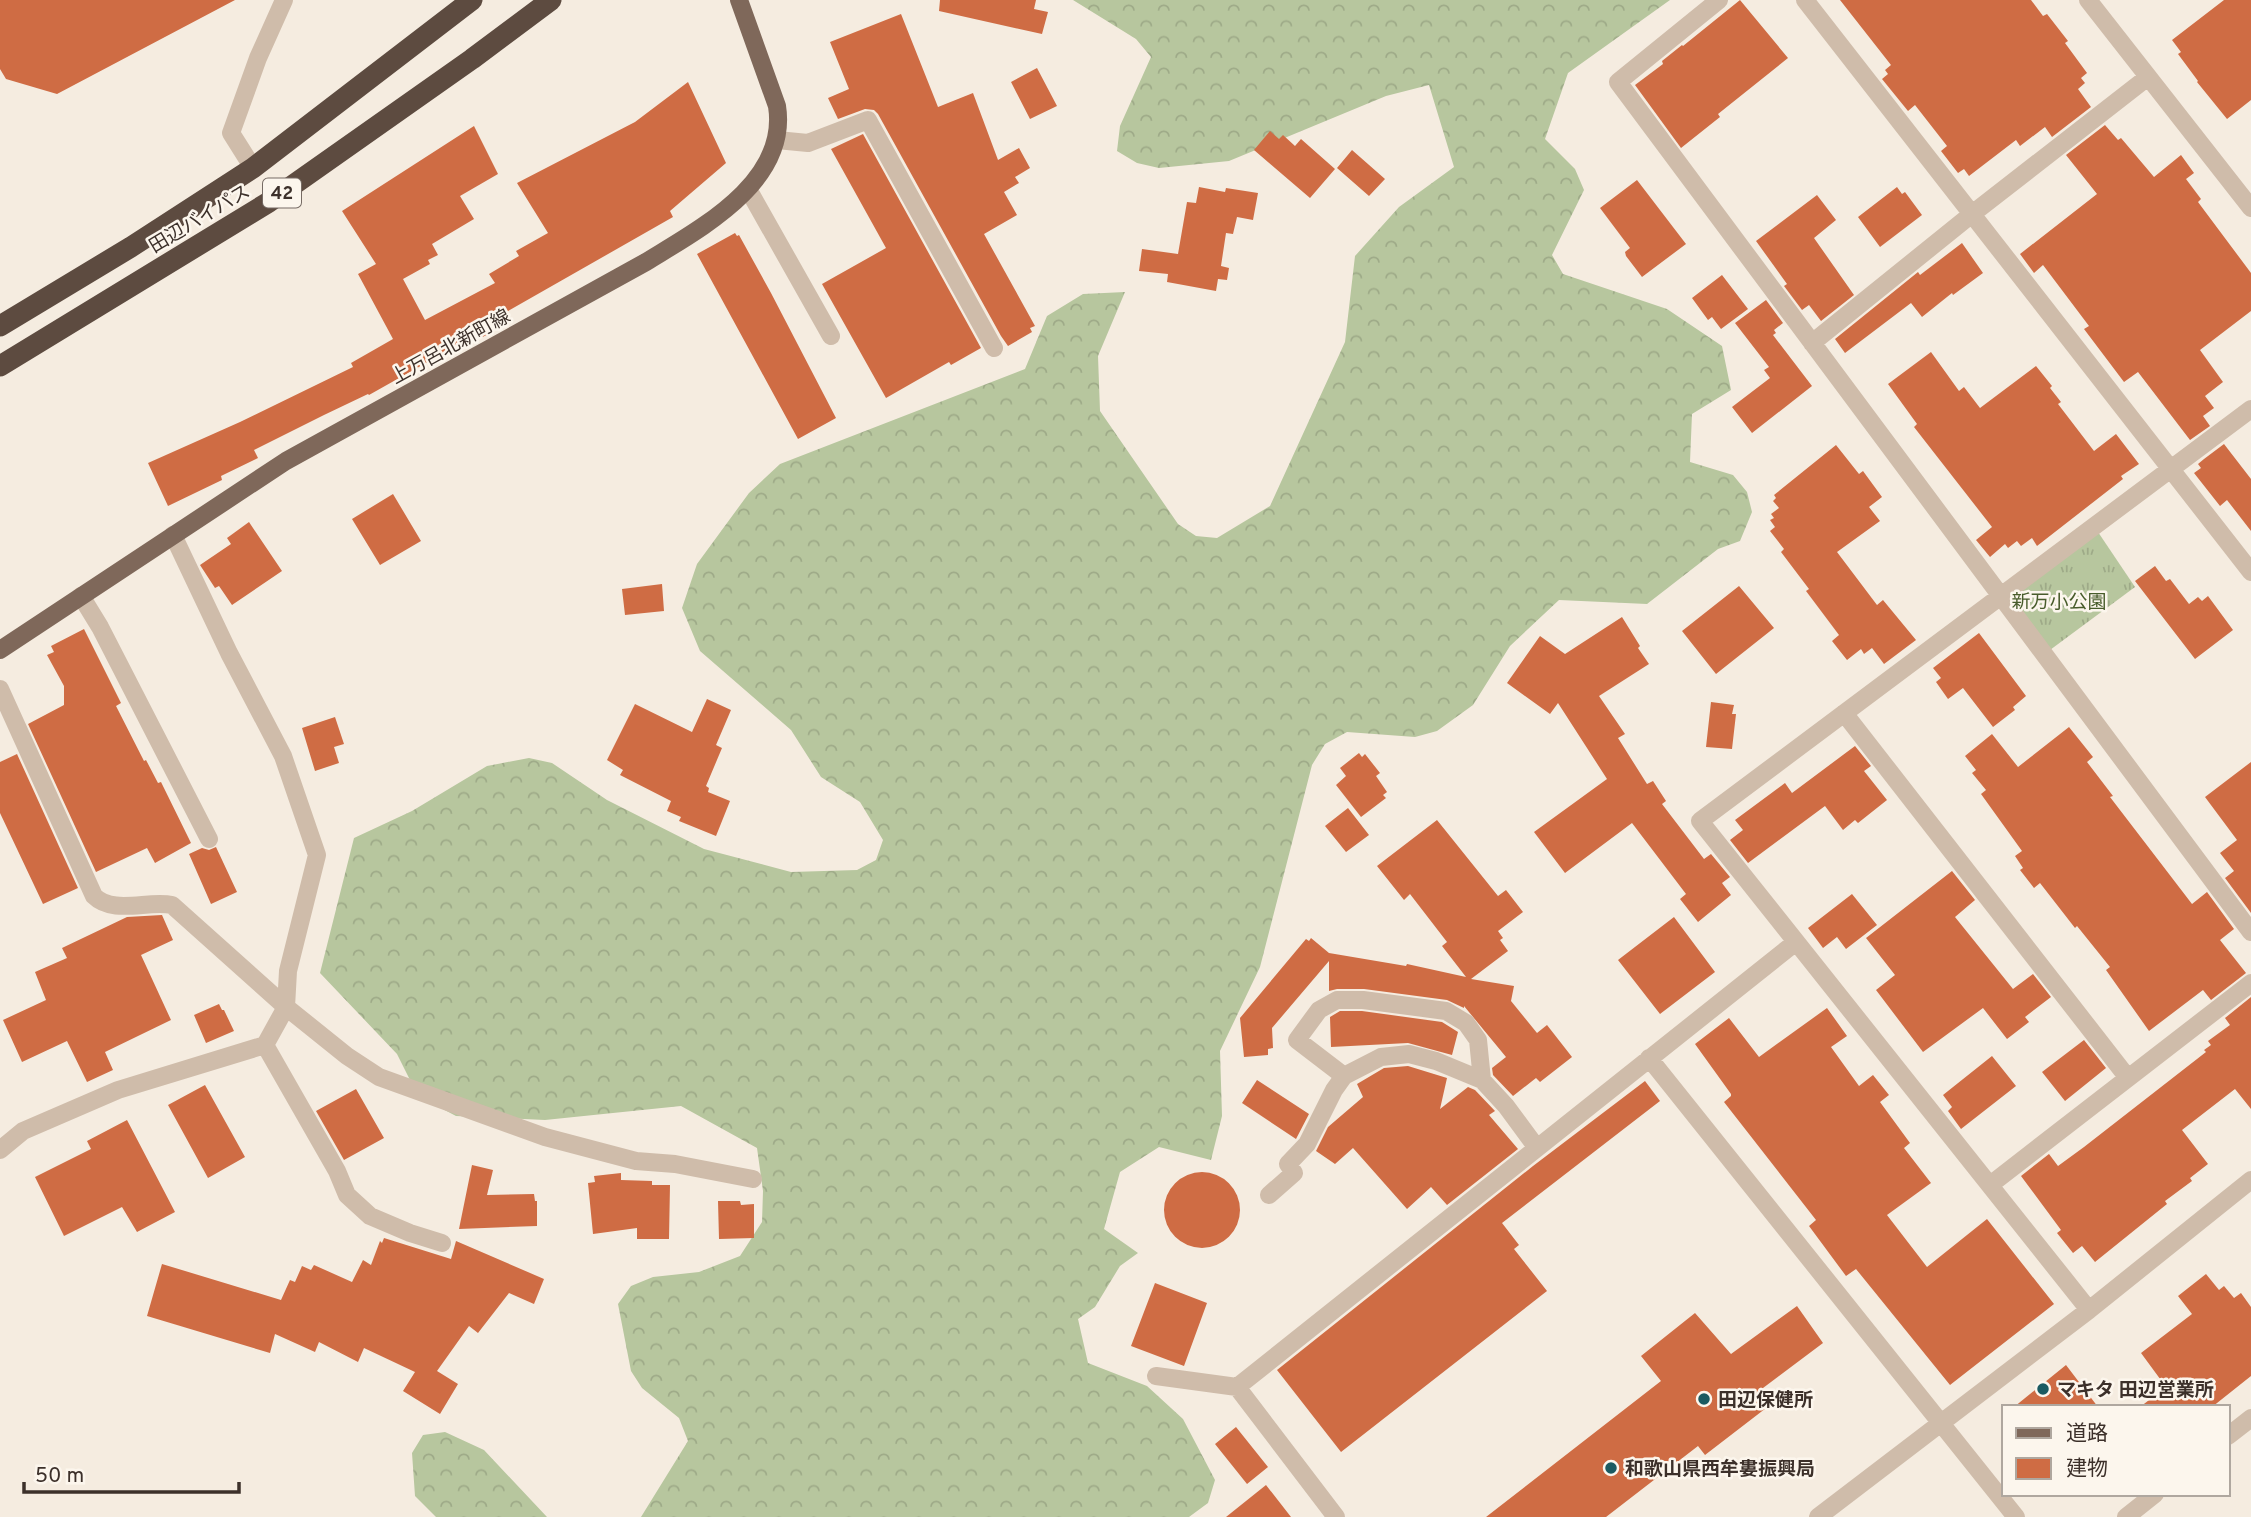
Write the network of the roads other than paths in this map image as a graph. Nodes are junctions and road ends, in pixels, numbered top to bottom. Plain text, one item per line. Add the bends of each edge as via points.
1 (284, 0) edge
2 (472, 0) edge
3 (551, 0) edge
4 (739, 0) edge
5 (1718, 0) edge
6 (1805, 0) edge
7 (2088, 0) edge
8 (2148, 77) junction
9 (777, 140) junction
10 (253, 168) junction
11 (748, 189) junction
12 (2251, 208) edge
13 (1972, 214) junction
14 (0, 326) edge
15 (831, 335) dead end
16 (1812, 343) junction
17 (994, 348) dead end
18 (0, 366) edge
19 (2251, 409) edge
20 (2170, 469) junction
21 (173, 535) junction
22 (2251, 572) edge
23 (81, 596) junction
24 (2001, 596) junction
25 (0, 650) edge
26 (0, 689) edge
27 (1844, 713) junction
28 (209, 839) dead end
29 (2251, 932) edge
30 (1796, 942) junction
31 (2251, 983) edge
32 (286, 1007) junction
33 (265, 1045) junction
34 (1649, 1058) junction
35 (1344, 1076) junction
36 (2128, 1078) junction
37 (1482, 1080) junction
38 (1537, 1148) junction
39 (0, 1150) edge
40 (753, 1179) dead end
41 (2251, 1180) edge
42 (1990, 1185) junction
43 (1269, 1195) dead end
44 (442, 1243) dead end
45 (2089, 1310) junction
46 (1156, 1376) dead end
47 (1237, 1387) junction
48 (2251, 1418) edge
49 (1939, 1423) junction
50 (2230, 1434) edge
51 (2152, 1496) edge
52 (1822, 1516) edge
53 (1336, 1517) edge
54 (2016, 1517) edge
55 (2126, 1517) edge

1 - 10 street via 231,133
2 - 10 highway, 田辺バイパス / 42
3 - 18 highway, 田辺バイパス / 42 via 269,202
4 - 9 main road, 上万呂北新町線 via 777,106
5 - 16 street via 1618,82
6 - 13 street
7 - 8 street
8 - 12 street
8 - 13 street
9 - 11 main road, 上万呂北新町線
9 - 17 street via 808,144 868,120
10 - 14 highway, 田辺バイパス / 42
11 - 15 street
11 - 21 main road, 上万呂北新町線 via 697,231 286,461
13 - 16 street
13 - 20 street
16 - 24 street
19 - 20 street
20 - 22 street
20 - 24 street
21 - 23 main road, 上万呂北新町線
21 - 32 street via 283,756 317,855 288,971
23 - 25 main road, 上万呂北新町線
23 - 28 street
24 - 27 street
24 - 29 street
26 - 32 street via 94,896 110,905 172,905
27 - 30 street via 1700,821
27 - 36 street
30 - 34 street
30 - 42 street
31 - 36 street
32 - 33 street
32 - 40 street via 379,1077 545,1137 636,1161
33 - 39 street via 118,1090 23,1131
33 - 44 street via 348,1195 370,1216
34 - 38 street
34 - 49 street
35 - 37 street via 1381,1058 1409,1054
35 - 37 street via 1297,1041 1319,1010 1337,1000 1363,1000 1446,1011 1466,1023 1478,1040
35 - 43 street via 1307,1144 1288,1164 1294,1173
36 - 42 street
37 - 38 street
38 - 47 street
41 - 45 street
42 - 45 street
45 - 49 street
46 - 47 street
47 - 53 street
48 - 50 street
49 - 52 street
49 - 54 street
51 - 55 street

